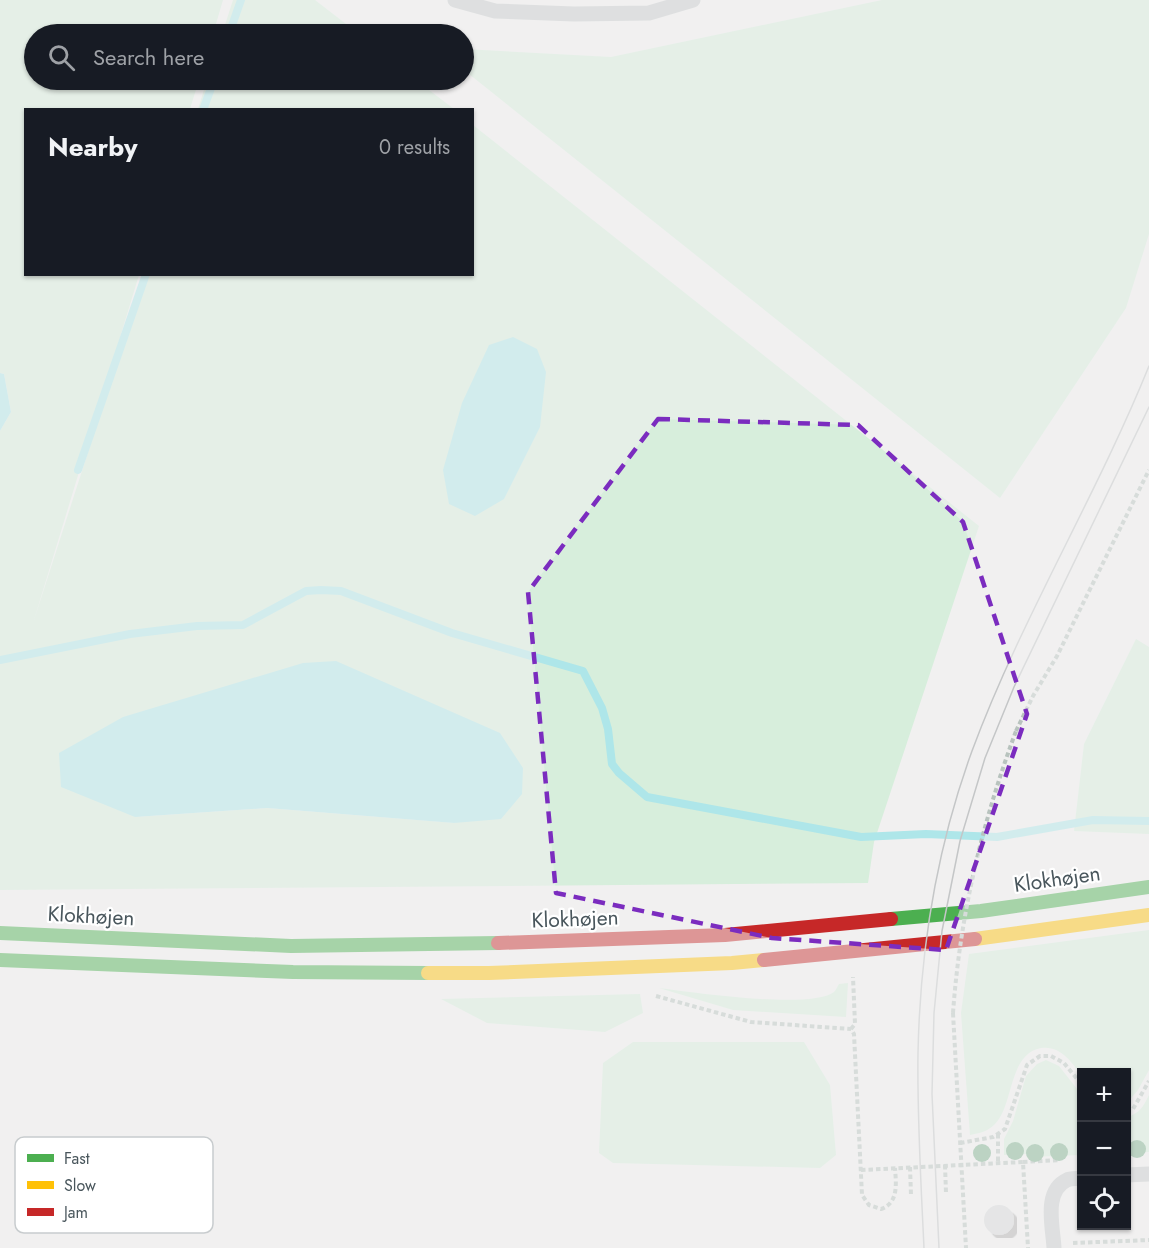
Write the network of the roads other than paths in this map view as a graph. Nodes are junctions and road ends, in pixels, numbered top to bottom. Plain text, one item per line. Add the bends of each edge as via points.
1 (455, 0) edge
2 (693, 0) edge
3 (1149, 887) edge
4 (1149, 915) edge
5 (0, 933) edge
6 (0, 960) edge
7 (1077, 1179) edge
8 (1054, 1246) edge

1 - 2 lane via 495,10 574,14 649,13
3 - 5 street, Klokhøjen via 981,912 725,935 291,946
4 - 6 street via 981,939 732,963 489,973 293,972
7 - 8 lane via 1067,1180 1054,1191

